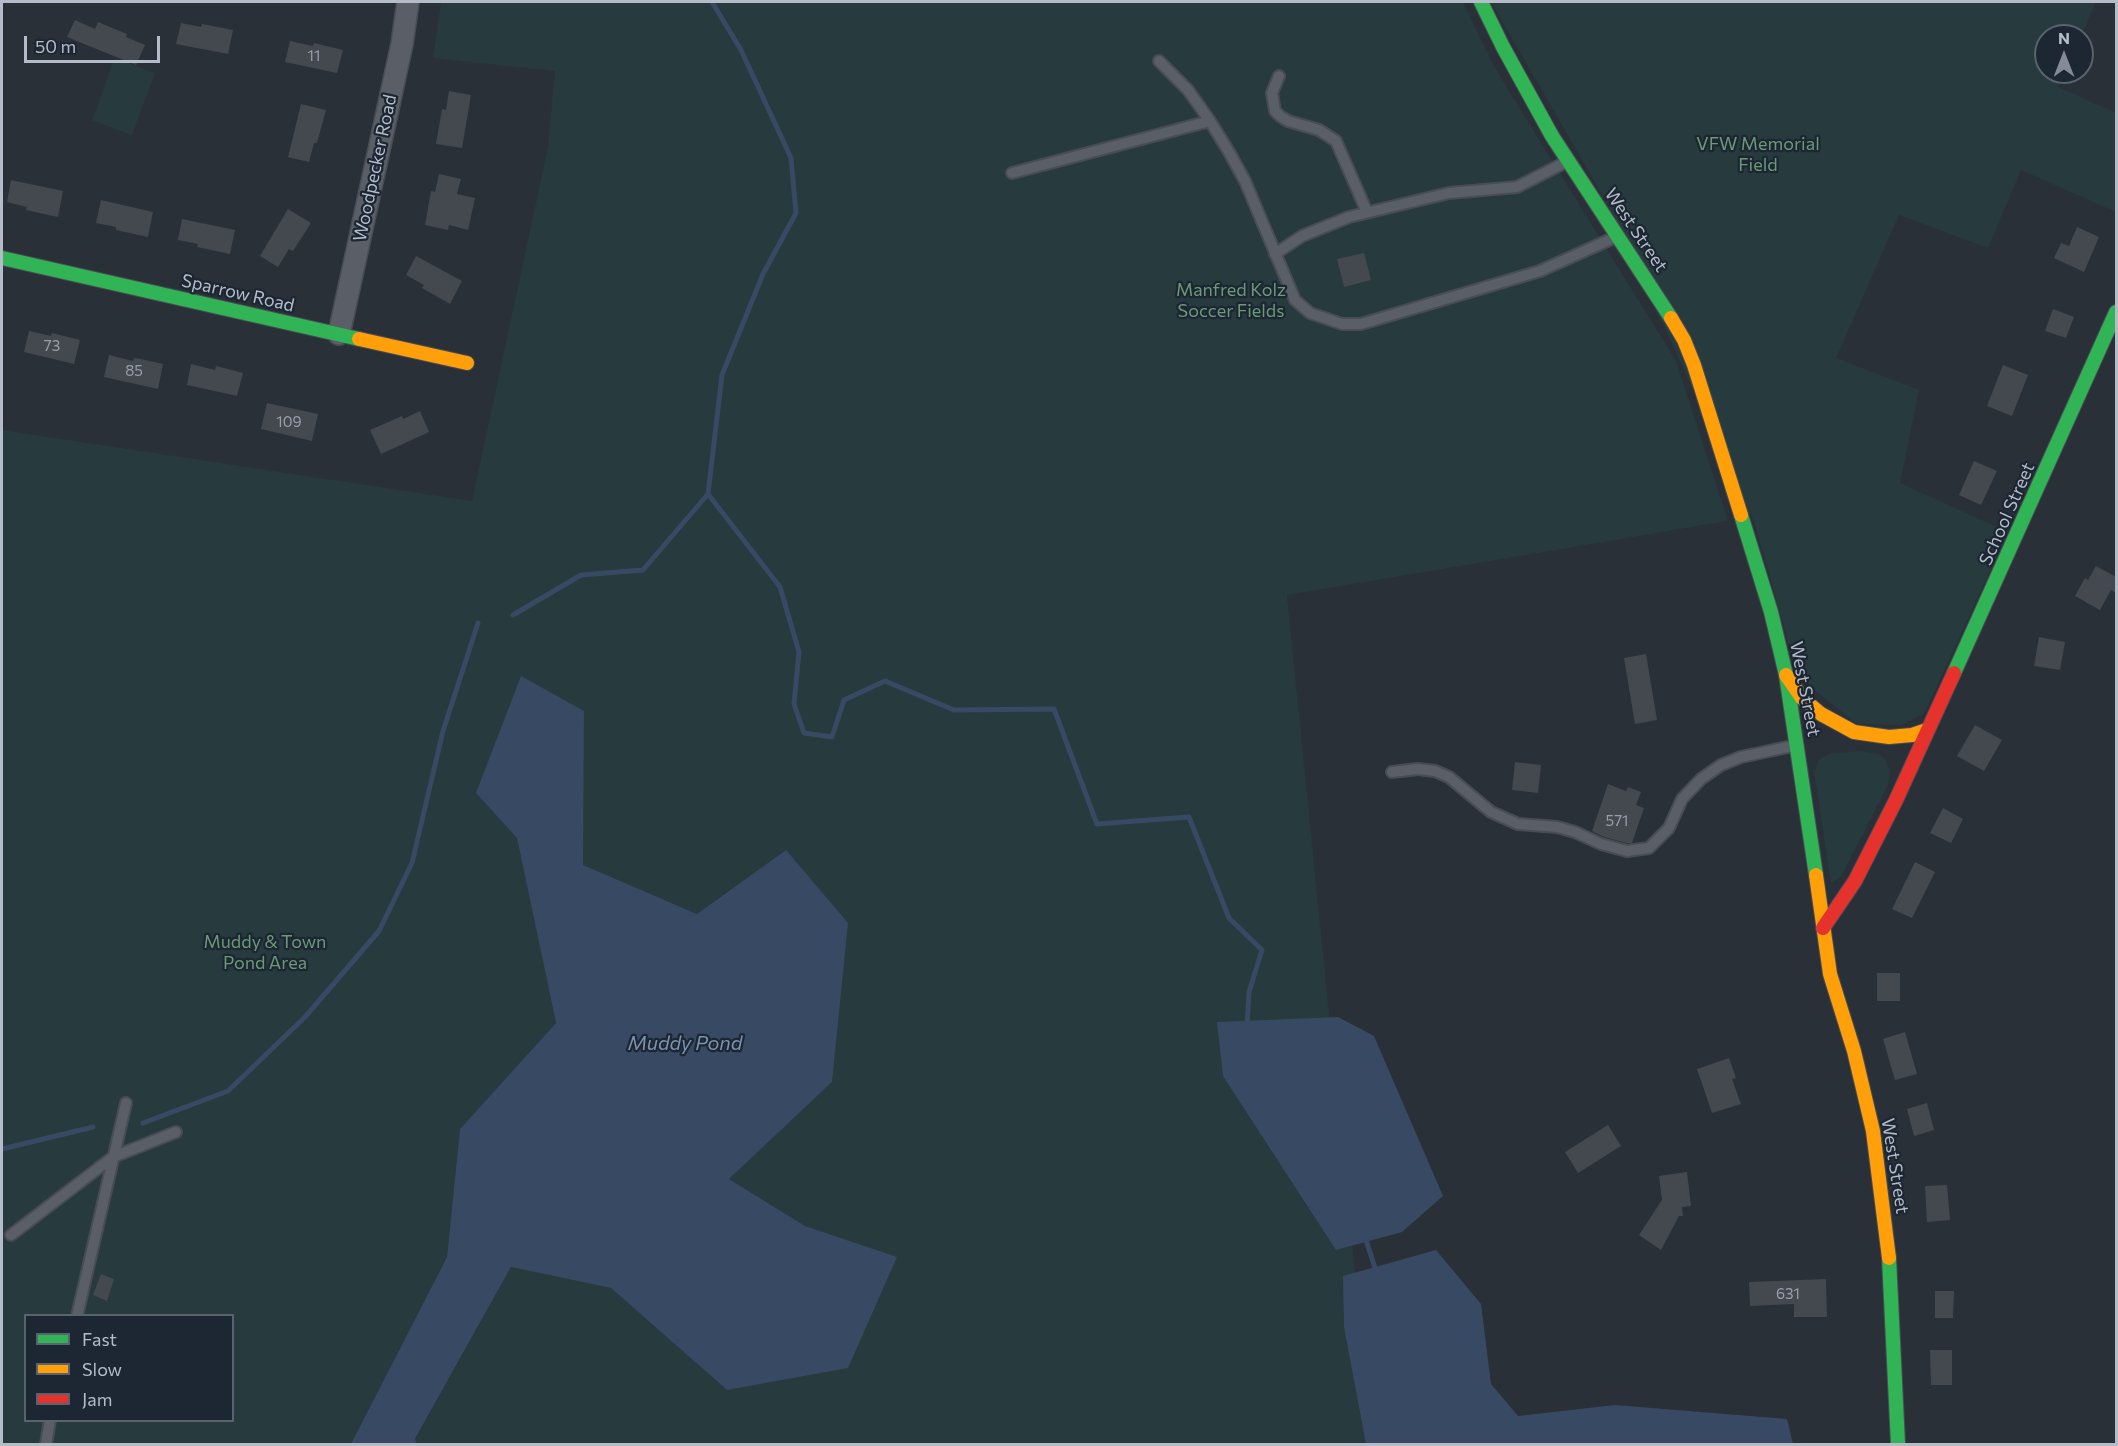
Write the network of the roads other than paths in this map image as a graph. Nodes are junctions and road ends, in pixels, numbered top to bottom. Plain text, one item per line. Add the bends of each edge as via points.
1 (1481, 2) edge
2 (402, 3) edge
3 (1159, 61) dead end
4 (1279, 76) dead end
5 (1210, 121) junction
6 (1568, 161) junction
7 (1012, 173) dead end
8 (1366, 212) junction
9 (1618, 236) junction
10 (1275, 254) junction
11 (2, 258) edge
12 (2116, 312) edge
13 (339, 334) junction
14 (467, 363) dead end
15 (1786, 675) junction
16 (1927, 730) junction
17 (1798, 745) junction
18 (1392, 772) dead end
19 (1824, 928) junction
20 (126, 1103) dead end
21 (176, 1132) dead end
22 (113, 1157) junction
23 (11, 1235) dead end
24 (77, 1314) edge
25 (50, 1422) edge
26 (46, 1444) edge
27 (1898, 1444) edge

1 - 6 street, West Street
2 - 13 street, Woodpecker Road via 399,56
3 - 5 lane via 1188,90
4 - 8 lane via 1272,93 1275,111 1288,121 1319,130 1336,141
5 - 7 lane
5 - 10 lane via 1245,181
6 - 8 lane via 1517,187 1449,193
6 - 9 street, West Street
8 - 10 lane via 1325,225
9 - 10 lane via 1556,266 1357,325 1335,323 1305,310 1293,296
9 - 15 street, West Street via 1671,316 1694,365 1742,510
11 - 13 street, Sparrow Road
12 - 16 street, School Street
13 - 14 street, Sparrow Road
15 - 16 street via 1821,714 1854,732 1889,737
15 - 17 street, West Street
16 - 19 street, School Street via 1855,881
17 - 18 lane via 1721,765 1682,799 1669,828 1649,848 1627,851 1557,827 1518,824 1491,812 1449,777 1434,771
17 - 19 street, West Street
19 - 27 street, West Street via 1830,974 1873,1131 1886,1221
20 - 22 lane
21 - 22 lane
22 - 23 lane
22 - 24 lane
25 - 26 lane

